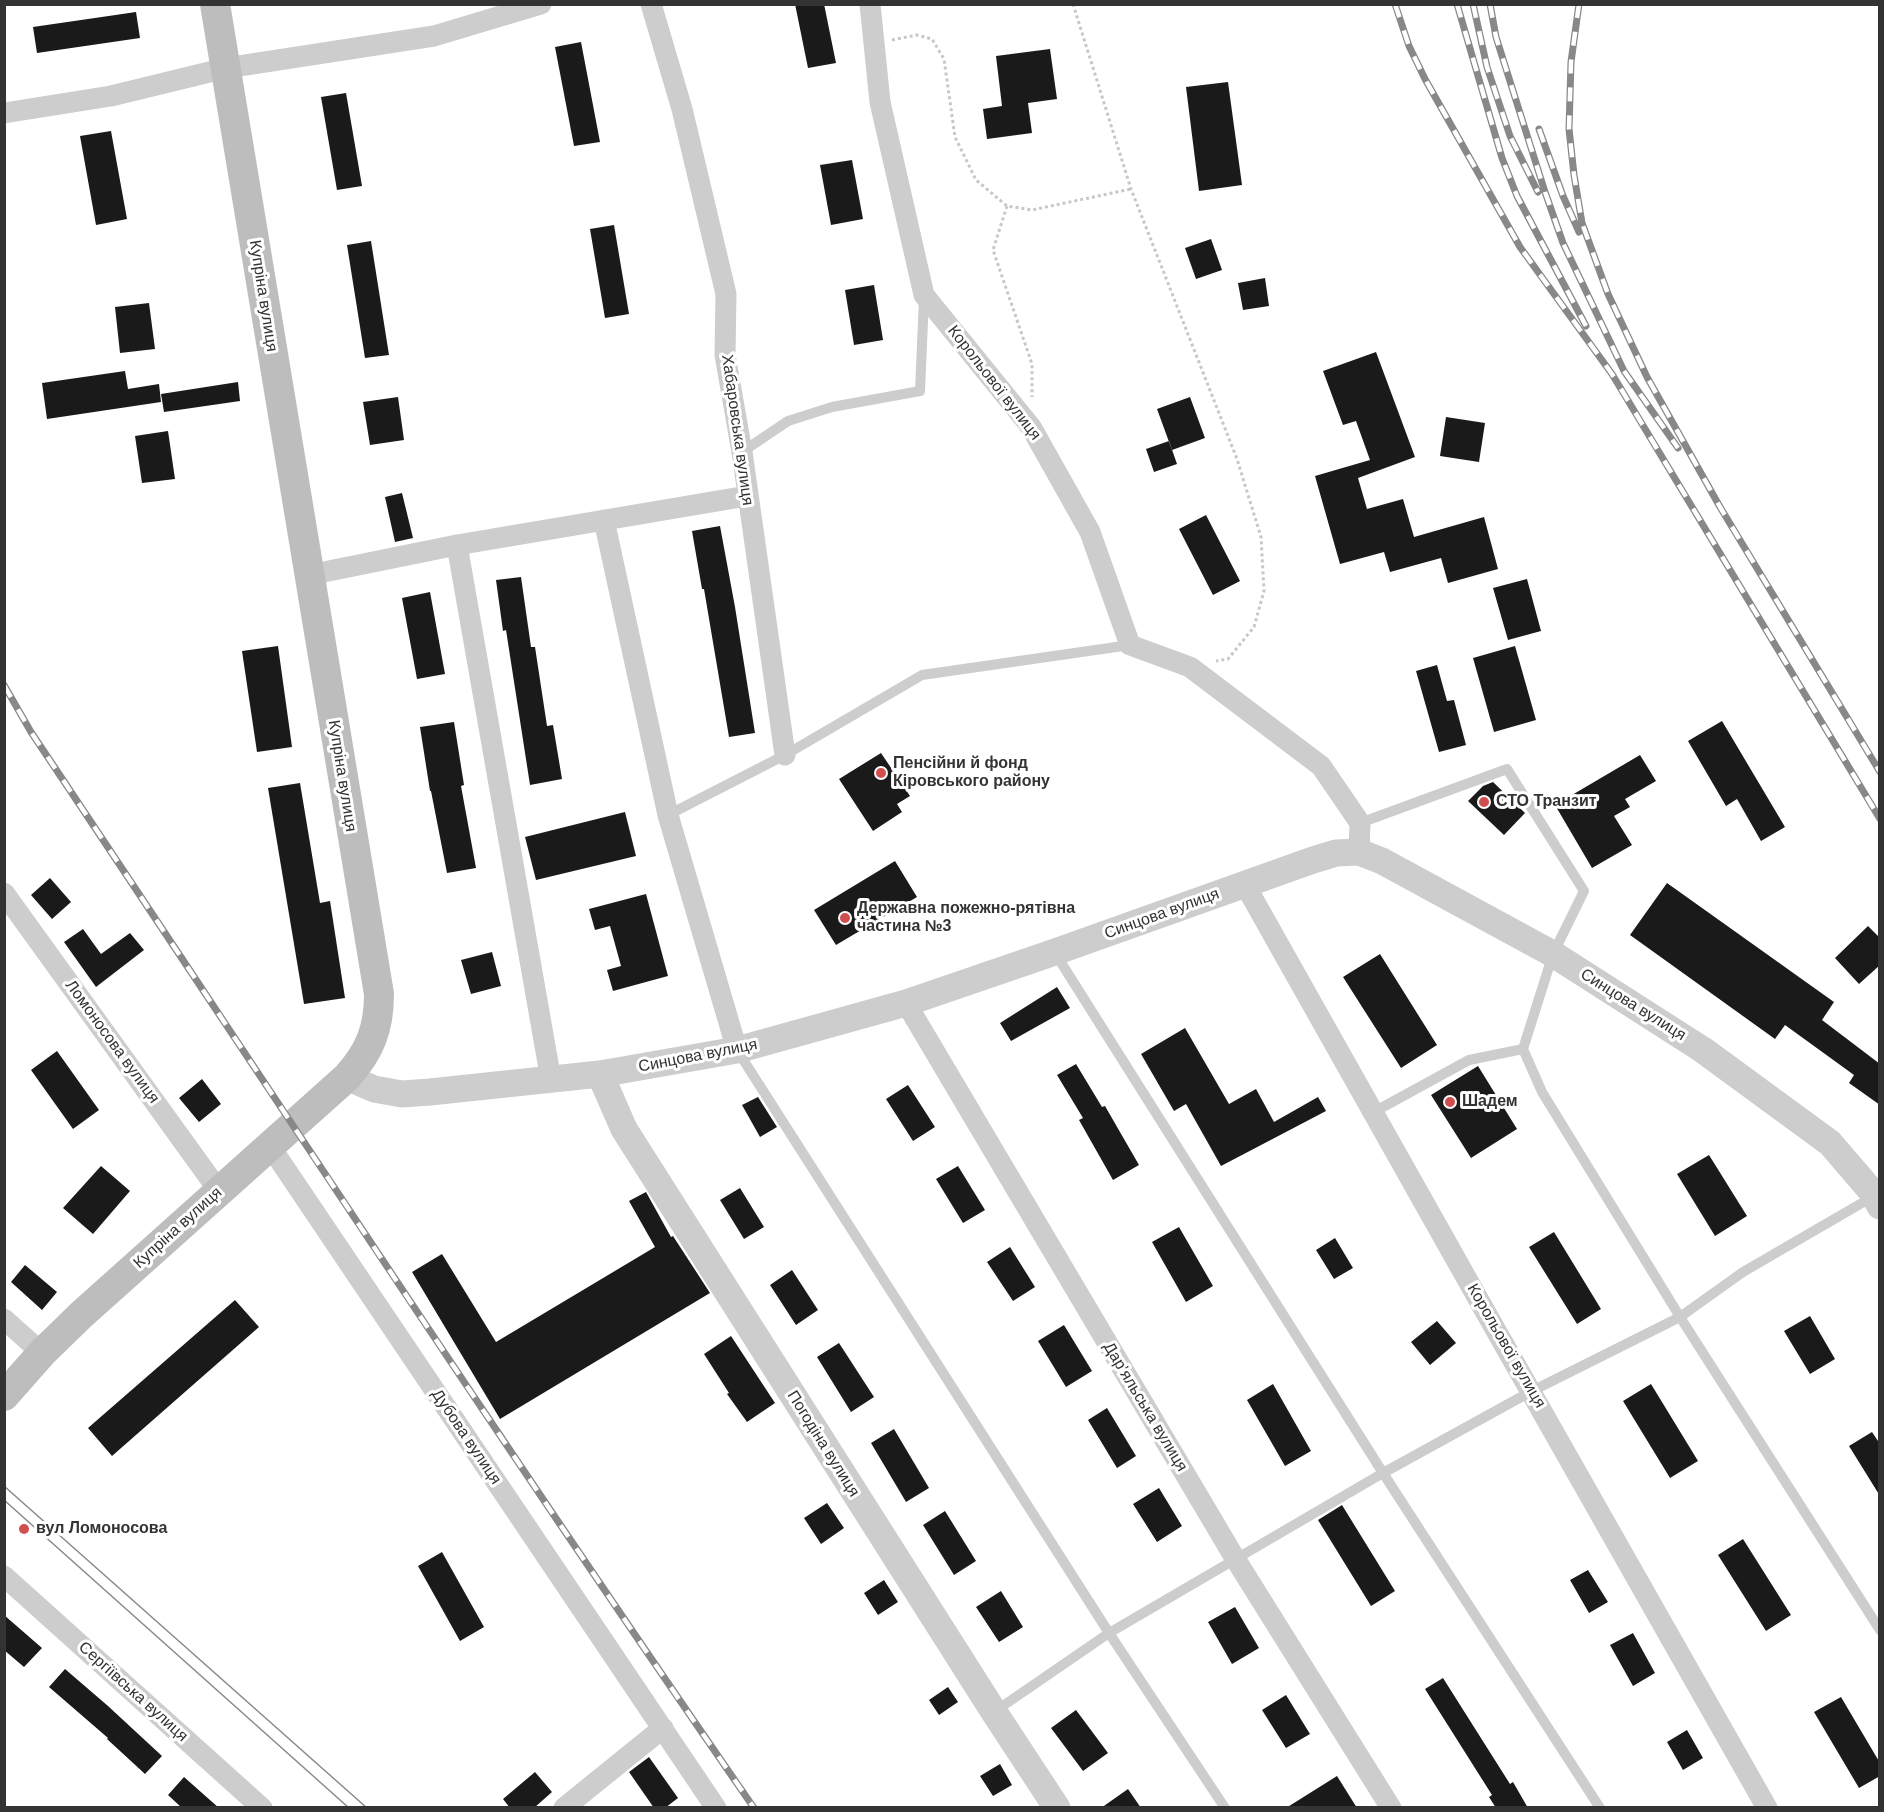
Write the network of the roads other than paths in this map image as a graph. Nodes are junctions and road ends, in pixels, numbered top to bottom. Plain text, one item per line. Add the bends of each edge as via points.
1 (215, 4) edge
2 (541, 4) edge
3 (651, 4) edge
4 (870, 4) edge
5 (226, 68) junction
6 (4, 113) edge
7 (924, 295) junction
8 (742, 452) junction
9 (747, 496) junction
10 (604, 520) junction
11 (457, 545) junction
12 (309, 575) junction
13 (1130, 645) junction
14 (785, 755) junction
15 (668, 815) junction
16 (1360, 823) junction
17 (1359, 852) junction
18 (1244, 884) junction
19 (4, 893) edge
20 (1055, 952) junction
21 (1553, 954) junction
22 (906, 1003) junction
23 (1523, 1049) junction
24 (737, 1050) junction
25 (600, 1074) junction
26 (346, 1077) junction
27 (551, 1080) junction
28 (1372, 1113) junction
29 (270, 1146) junction
30 (219, 1191) junction
31 (1877, 1201) edge
32 (1680, 1317) junction
33 (4, 1319) edge
34 (42, 1353) junction
35 (1532, 1391) junction
36 (4, 1396) edge
37 (1383, 1473) junction
38 (1236, 1560) junction
39 (4, 1576) edge
40 (1880, 1630) edge
41 (1109, 1633) junction
42 (994, 1712) junction
43 (663, 1728) junction
44 (262, 1808) edge
45 (564, 1808) edge
46 (716, 1808) edge
47 (1057, 1808) edge
48 (1224, 1808) edge
49 (1391, 1808) edge
50 (1600, 1808) edge
51 (1767, 1808) edge

1 - 5 main road, Купріна вулиця
2 - 5 street via 434,36
3 - 8 street, Хабаровська вулиця via 682,109 726,294 725,355
4 - 7 street, Корольової вулиця via 880,102
5 - 6 street via 111,96
5 - 12 main road, Купріна вулиця
7 - 8 lane via 920,391 832,407 788,421
7 - 13 street, Корольової вулиця via 1031,427 1090,532
8 - 9 street, Хабаровська вулиця
9 - 10 street
9 - 14 street, Хабаровська вулиця
10 - 11 street
10 - 15 street
11 - 12 street
11 - 27 street
12 - 26 main road, Купріна вулиця via 379,994 379,1015 372,1040 361,1061
13 - 14 lane via 922,675
13 - 16 street via 1190,667 1322,766
14 - 15 lane
15 - 24 street
16 - 17 street
16 - 21 lane via 1507,769 1584,891
17 - 18 street, Синцова вулиця via 1336,852
17 - 21 street, Синцова вулиця via 1410,875
18 - 20 street, Синцова вулиця
18 - 28 street, Корольової вулиця
19 - 30 street, Ломоносова вулиця
20 - 22 street, Синцова вулиця
20 - 37 lane
21 - 23 lane
21 - 31 street, Синцова вулиця via 1703,1050 1830,1143
22 - 24 street, Синцова вулиця
22 - 38 street, Дар’яльська вулиця
23 - 28 lane via 1469,1060
23 - 32 lane via 1542,1092
24 - 25 street, Синцова вулиця
24 - 41 lane
25 - 27 street, Синцова вулиця
25 - 42 street, Погодіна вулиця via 624,1129
26 - 27 street, Синцова вулиця via 374,1089 402,1094
26 - 29 main road, Купріна вулиця
28 - 35 street, Корольової вулиця
29 - 30 main road, Купріна вулиця
29 - 43 street, Дубова вулиця
30 - 34 main road, Купріна вулиця
31 - 32 lane via 1743,1272
32 - 35 lane
32 - 40 lane
33 - 34 street
34 - 36 main road, Купріна вулиця
35 - 37 lane
35 - 51 street, Корольової вулиця
37 - 38 lane
37 - 50 lane
38 - 41 lane
38 - 49 street, Дар’яльська вулиця
39 - 44 street, Сергіївська вулиця
41 - 42 lane
41 - 48 lane
42 - 47 street, Погодіна вулиця
43 - 45 street
43 - 46 street, Дубова вулиця

